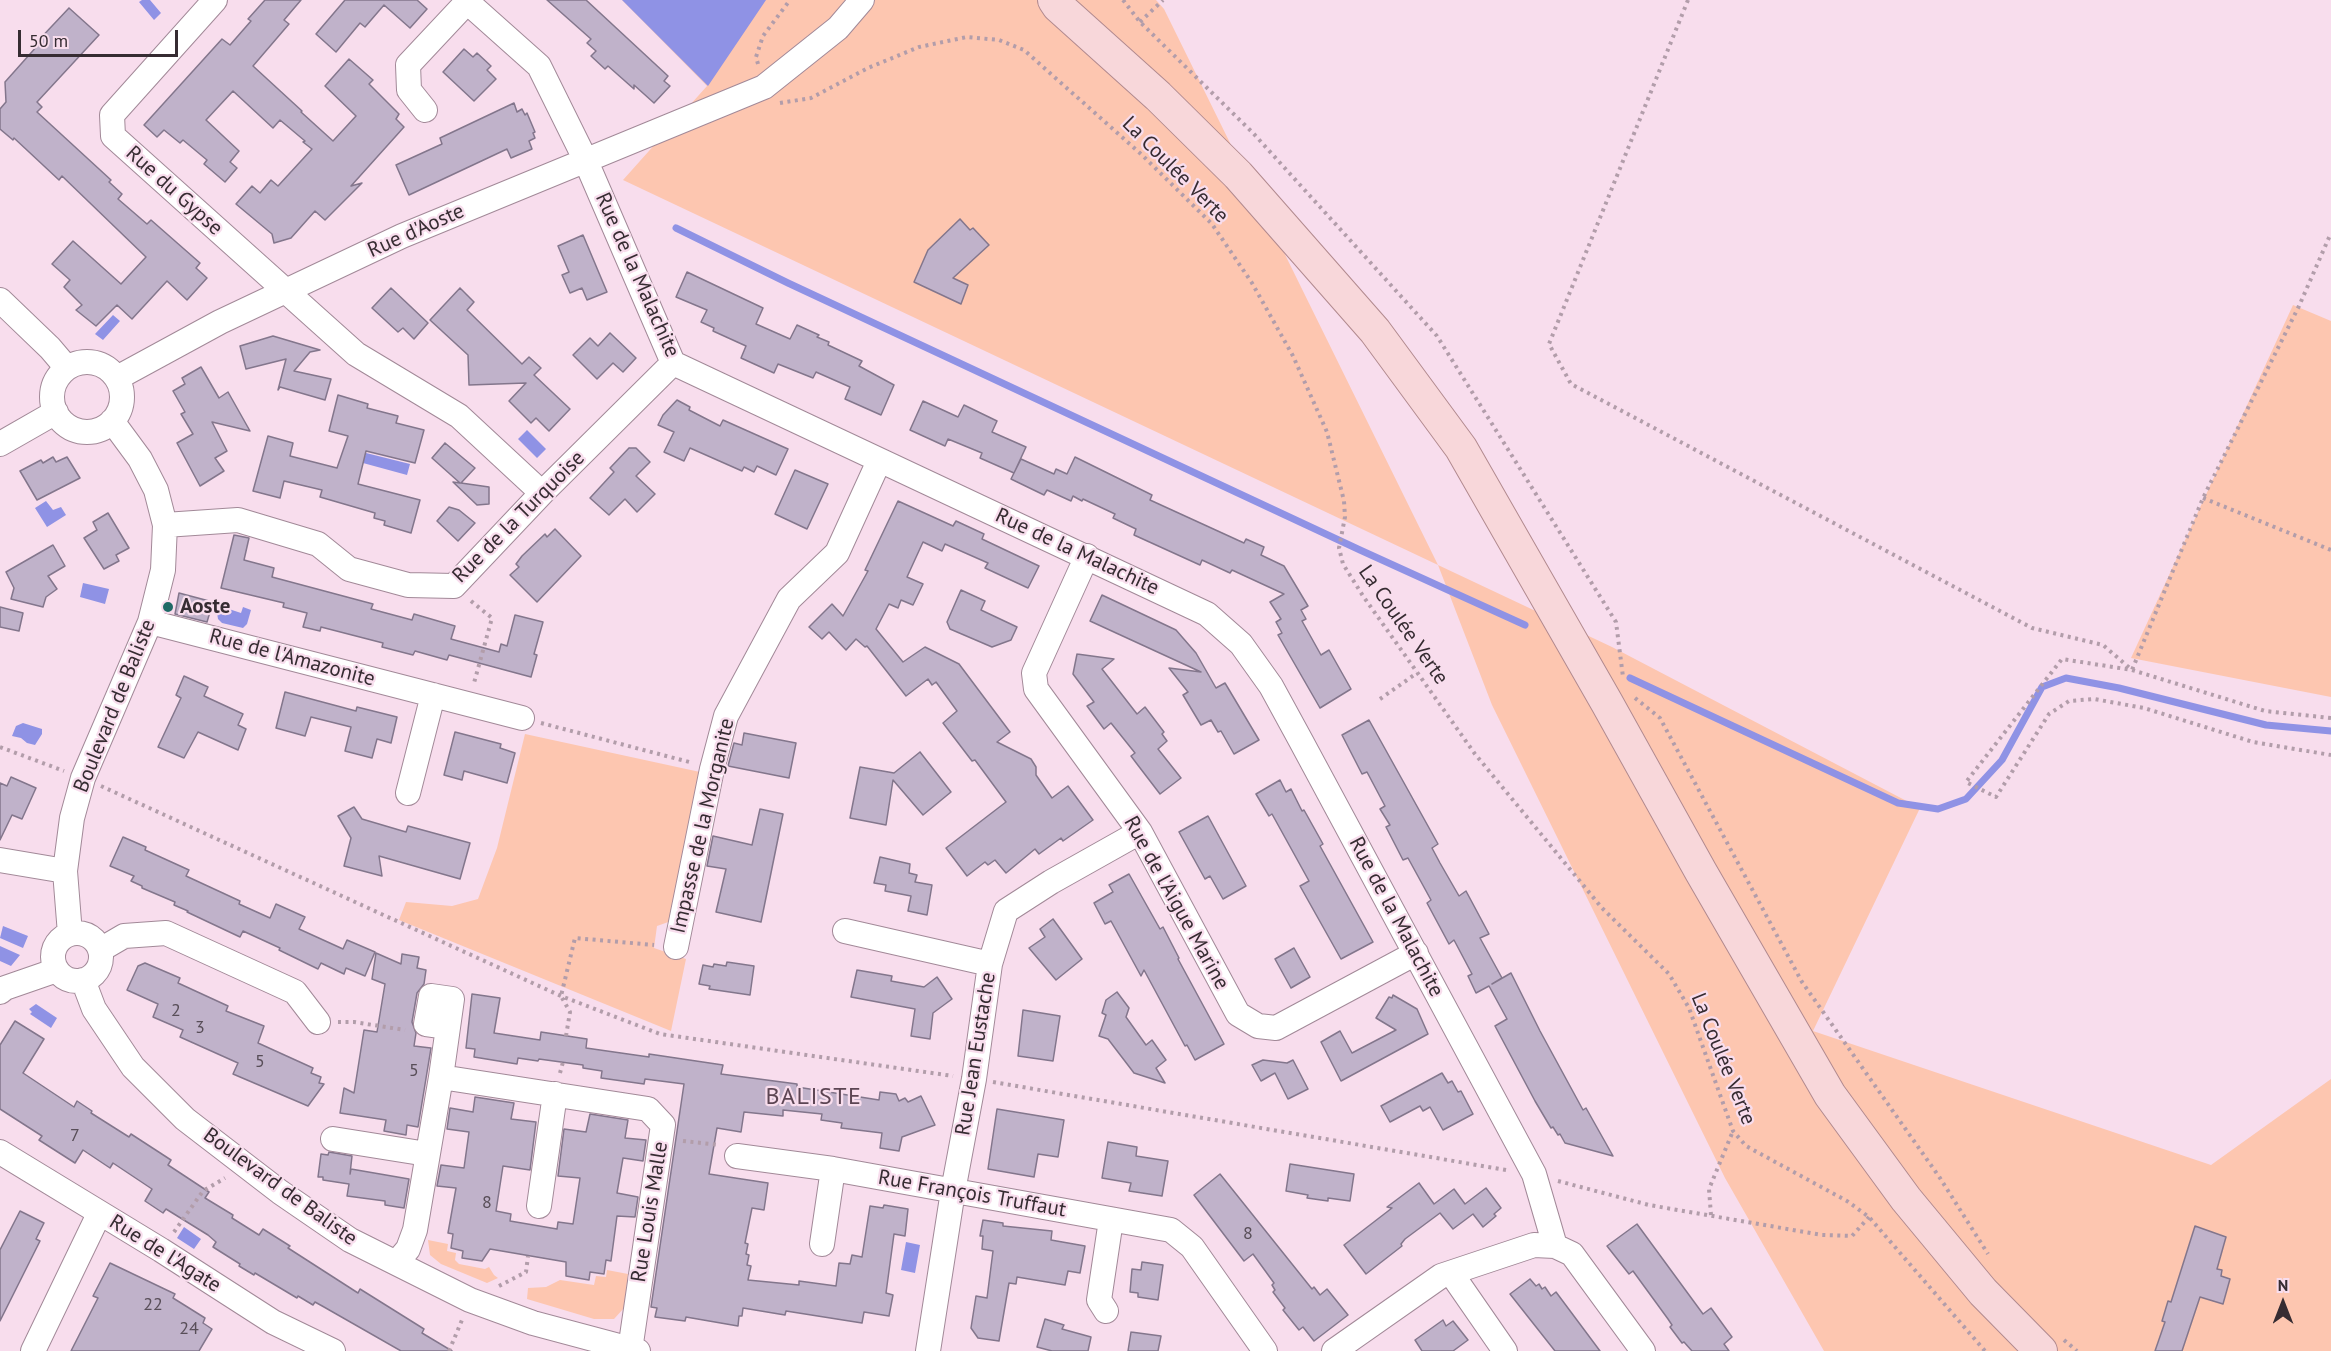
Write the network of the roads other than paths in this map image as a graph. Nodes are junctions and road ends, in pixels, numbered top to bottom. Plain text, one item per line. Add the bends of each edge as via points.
1 (215, 0) edge
2 (862, 0) edge
3 (466, 1) edge
4 (1052, 2) edge
5 (425, 110) dead end
6 (585, 159) junction
7 (284, 292) junction
8 (0, 300) edge
9 (672, 363) junction
10 (67, 368) junction
11 (117, 378) junction
12 (56, 412) junction
13 (112, 421) junction
14 (0, 444) edge
15 (879, 461) junction
16 (542, 493) junction
17 (165, 525) junction
18 (1088, 556) junction
19 (150, 622) junction
20 (433, 695) junction
21 (522, 718) road end
22 (408, 793) dead end
23 (1140, 832) junction
24 (0, 860) edge
25 (64, 872) junction
26 (845, 931) dead end
27 (70, 934) junction
28 (676, 947) road end
29 (100, 950) junction
30 (1416, 952) junction
31 (990, 964) junction
32 (57, 970) junction
33 (83, 980) junction
34 (0, 992) edge
35 (318, 1022) road end
36 (448, 1032) road end
37 (441, 1077) junction
38 (555, 1094) junction
39 (333, 1139) dead end
40 (0, 1152) edge
41 (427, 1154) junction
42 (737, 1156) road end
43 (833, 1169) junction
44 (953, 1191) junction
45 (539, 1206) dead end
46 (99, 1214) junction
47 (1111, 1220) junction
48 (822, 1244) dead end
49 (1555, 1245) junction
50 (397, 1262) junction
51 (1451, 1273) junction
52 (1106, 1311) dead end
53 (634, 1350) edge
54 (33, 1351) edge
55 (333, 1351) edge
56 (928, 1351) edge
57 (1265, 1351) edge
58 (1334, 1351) edge
59 (1505, 1351) edge
60 (1643, 1351) edge
61 (2041, 1351) edge

1 - 7 street, Rue du Gypse via 112,115 113,136
2 - 6 street, Rue d'Aoste via 838,28 764,87
3 - 5 street via 408,65 409,90
3 - 6 street, Rue de la Malachite via 539,66
4 - 61 main road via 1158,96 1238,175 1382,340 1461,448 1830,1095 1906,1199 1983,1292
6 - 7 street, Rue d'Aoste via 402,236
6 - 9 street, Rue de la Malachite
7 - 11 street, Rue d'Aoste
7 - 16 street, Rue du Gypse via 356,354 459,416
8 - 10 street
9 - 15 street, Rue de la Malachite
9 - 16 street, Rue de la Turquoise
10 - 11 street via 77,363 99,364
10 - 12 street via 55,384
11 - 13 street via 122,401
12 - 13 street via 62,421 81,431 92,431
12 - 14 street
13 - 17 street, Boulevard de Baliste via 140,459 156,490
15 - 18 street, Rue de la Malachite
15 - 28 street, Impasse de la Morganite via 837,553 789,599 726,716
16 - 17 street, Rue de la Turquoise via 454,586 408,585 349,569 318,544 238,520
17 - 19 street, Boulevard de Baliste via 163,570
18 - 23 street, Rue de l'Aigue Marine via 1034,673 1036,689
18 - 30 street, Rue de la Malachite via 1207,614 1241,644 1271,686
19 - 20 street, Rue de l'Amazonite
19 - 25 street, Boulevard de Baliste via 82,778
20 - 21 street, Rue de l'Amazonite
20 - 22 street
23 - 30 street, Rue de l'Aigue Marine via 1238,1014 1258,1026 1276,1028
23 - 31 street, Rue Jean Eustache via 1006,911
24 - 25 street
25 - 27 street, Boulevard de Baliste
26 - 31 street
27 - 29 street via 88,936
27 - 32 street via 56,944 53,953
29 - 33 street via 98,969
29 - 35 street via 124,936 166,933 295,992
30 - 49 street, Rue de la Malachite via 1534,1174
31 - 44 street, Rue Jean Eustache
32 - 33 street via 73,981
32 - 34 street
33 - 50 street, Boulevard de Baliste via 94,1009 133,1067 185,1119 350,1240
36 - 37 street
37 - 38 street, Rue Louis Malle
37 - 41 street
38 - 45 street
38 - 53 street, Rue Louis Malle via 648,1109 663,1125
39 - 41 street
40 - 46 street, Rue de l'Agate
41 - 50 street via 415,1230 408,1249
42 - 43 street, Rue François Truffaut
43 - 44 street, Rue François Truffaut
43 - 48 street
44 - 47 street, Rue François Truffaut
44 - 56 street, Rue Jean Eustache
46 - 54 street
46 - 55 street, Rue de l'Agate via 273,1322
47 - 52 street via 1099,1300
47 - 57 street, Rue François Truffaut via 1171,1230 1191,1247
49 - 51 street via 1534,1245
49 - 60 street via 1572,1254
50 - 53 street, Boulevard de Baliste via 470,1300 533,1323
51 - 58 street via 1441,1276
51 - 59 street

